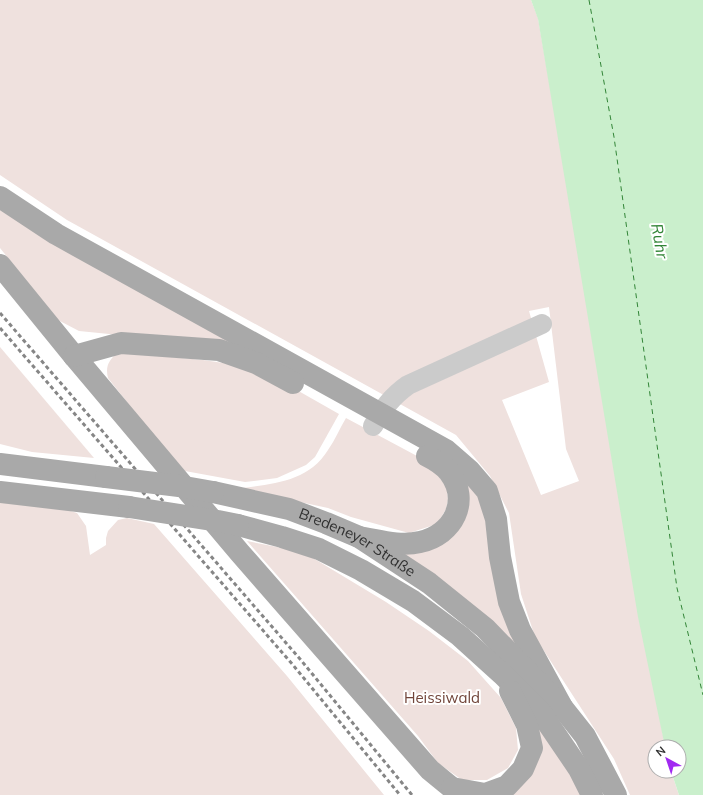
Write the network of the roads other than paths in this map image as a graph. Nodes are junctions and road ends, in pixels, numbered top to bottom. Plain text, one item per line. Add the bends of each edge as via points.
1 (0, 197) edge
2 (0, 265) edge
3 (542, 324) dead end
4 (74, 356) junction
5 (377, 420) junction
6 (0, 464) edge
7 (0, 492) edge
8 (359, 537) junction
9 (502, 674) junction
10 (562, 706) junction
11 (458, 792) edge
12 (592, 795) edge
13 (616, 795) edge

1 - 5 main road via 56,234
2 - 4 main road
3 - 5 lane via 408,385 396,393
4 - 5 main road via 121,343 219,350 256,363
4 - 11 main road via 250,566 430,770
5 - 8 main road via 442,464 457,486 458,504 448,526 424,541 407,544
5 - 10 main road via 446,450 469,470 487,492 496,519 509,602 520,630
6 - 8 main road, Bredeneyer Straße, bridge via 213,492 289,509
7 - 9 main road, Bredeneyer Straße, bridge via 129,507 238,525 319,549 413,601 460,636
8 - 10 main road, Bredeneyer Straße via 429,583 485,628
9 - 11 main road via 527,725 532,748 523,769 507,786 485,794
9 - 12 main road, Bredeneyer Straße via 541,713 579,769
10 - 13 main road, Bredeneyer Straße via 585,736

